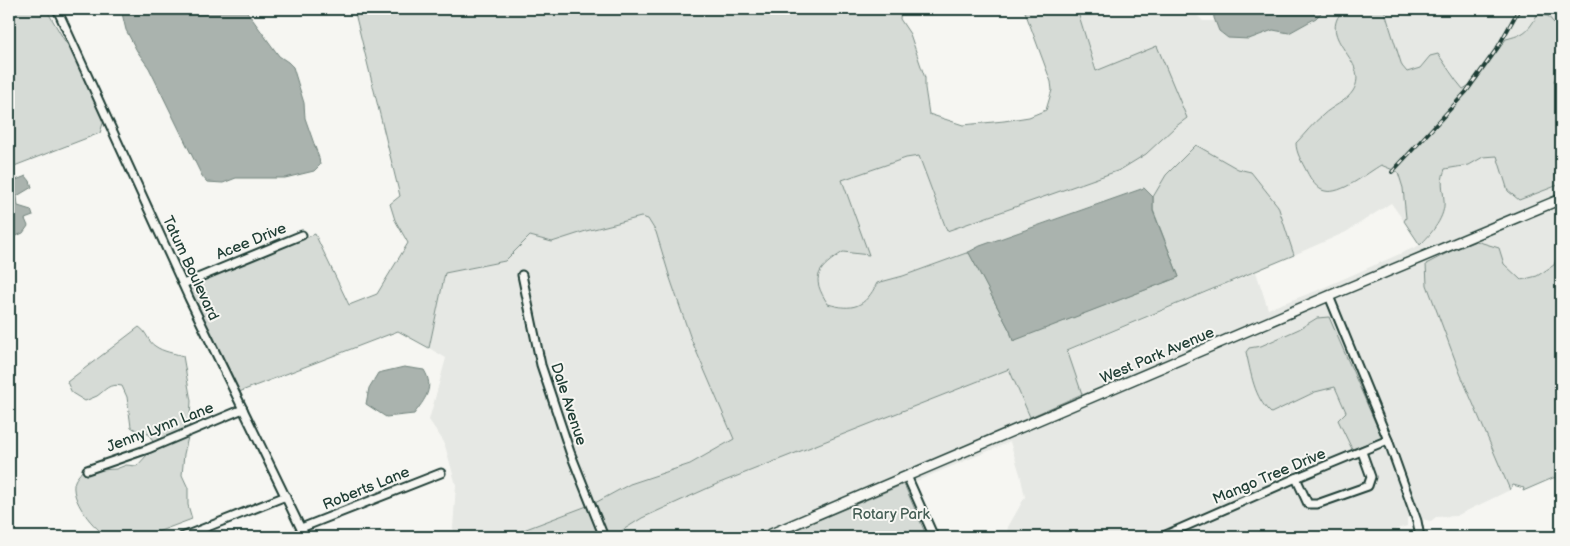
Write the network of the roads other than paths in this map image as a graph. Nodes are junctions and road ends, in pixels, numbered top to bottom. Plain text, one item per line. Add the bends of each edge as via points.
1 (57, 9) edge
2 (1561, 199) edge
3 (302, 235) dead end
4 (522, 275) dead end
5 (183, 284) junction
6 (1329, 296) junction
7 (243, 409) junction
8 (1388, 440) junction
9 (1362, 452) junction
10 (87, 470) dead end
11 (441, 473) dead end
12 (907, 476) junction
13 (1296, 478) junction
14 (286, 496) junction
15 (301, 528) junction
16 (182, 537) edge
17 (305, 537) edge
18 (604, 537) edge
19 (764, 537) edge
20 (934, 537) edge
21 (1161, 537) edge
22 (1420, 537) edge

1 - 5 street, Tatum Boulevard
2 - 6 street, West Park Avenue
3 - 5 street, Acee Drive
4 - 18 street, Dale Avenue via 540,365
5 - 7 street, Tatum Boulevard
6 - 8 street
6 - 12 street, West Park Avenue
7 - 10 street, Jenny Lynn Lane via 148,449
7 - 14 street, Tatum Boulevard
8 - 9 street, Mango Tree Drive
8 - 22 street
9 - 13 street, Mango Tree Drive
9 - 13 street via 1371,477 1368,486 1317,504 1308,504
11 - 15 street, Roberts Lane
12 - 19 street, West Park Avenue
12 - 20 street
13 - 21 street, Mango Tree Drive
14 - 15 street, Tatum Boulevard
14 - 16 street
15 - 17 street, Tatum Boulevard

